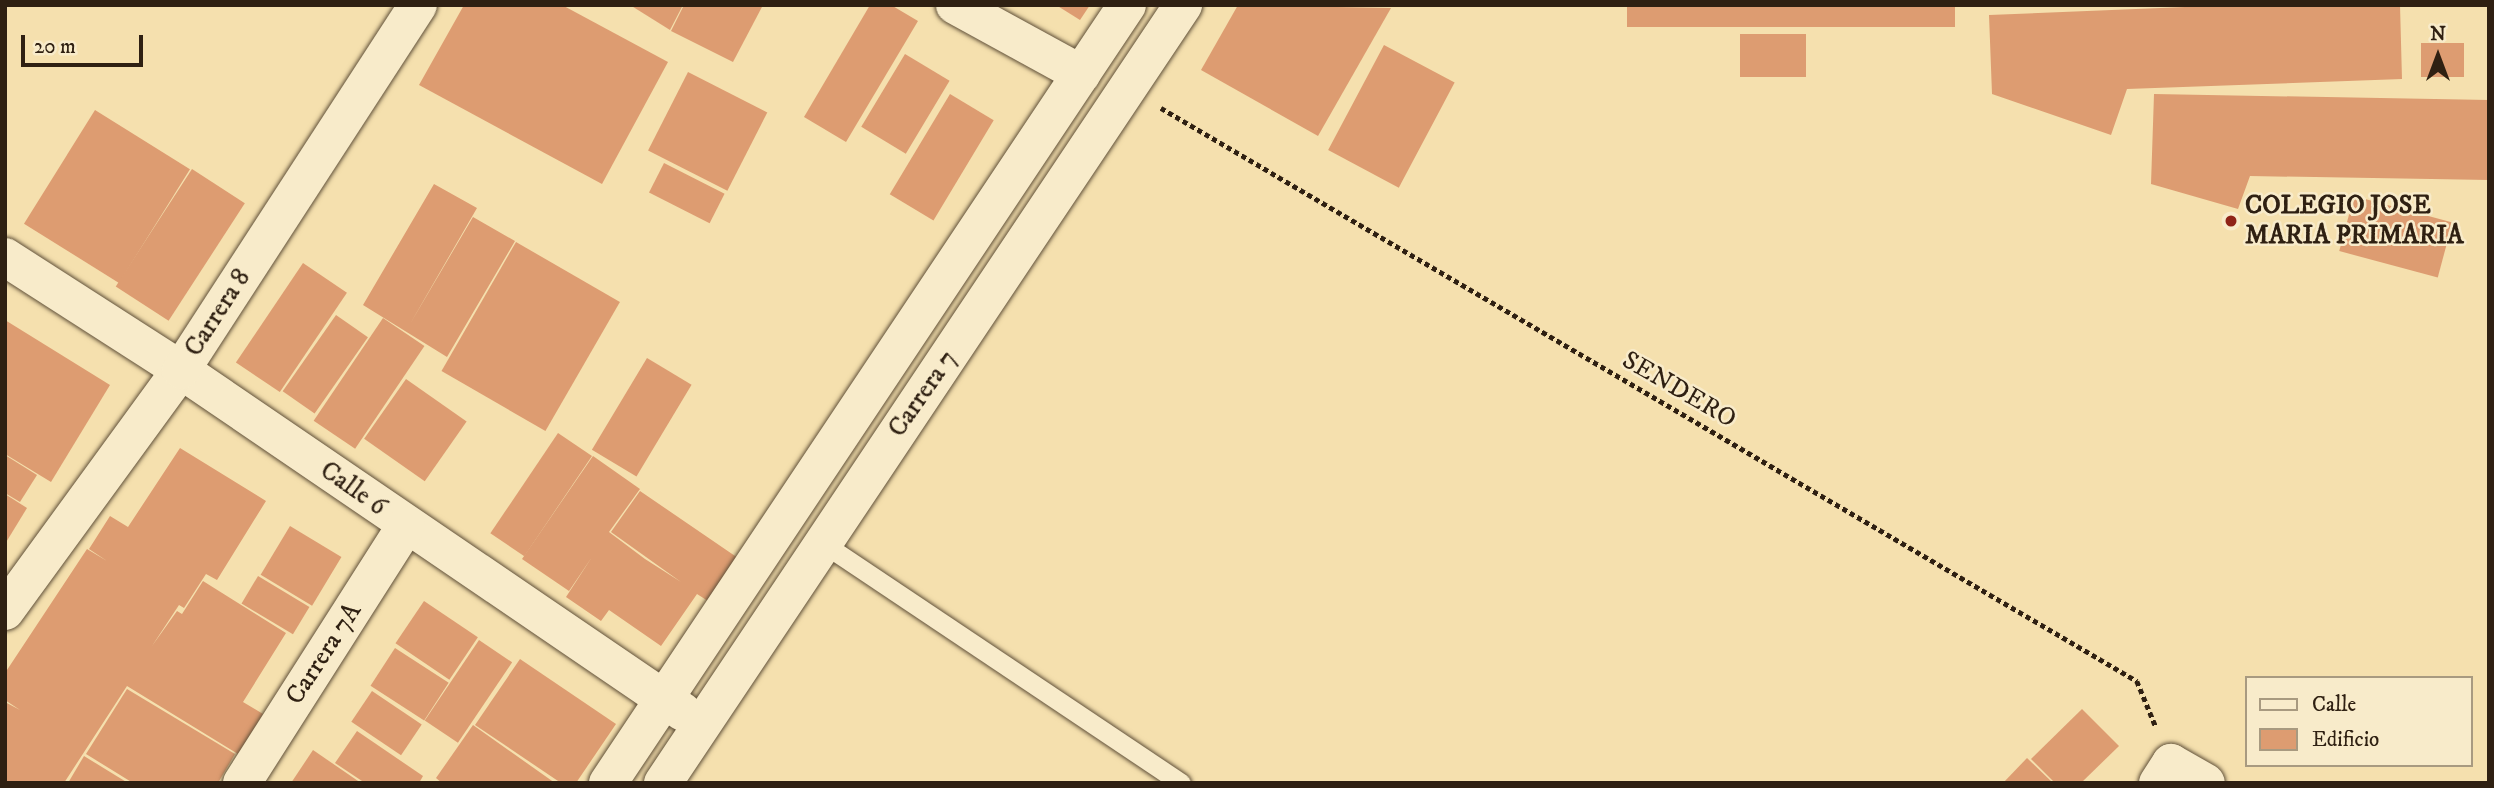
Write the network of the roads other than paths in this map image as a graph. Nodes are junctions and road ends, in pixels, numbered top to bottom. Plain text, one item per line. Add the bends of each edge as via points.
1 (418, 5) edge
2 (956, 5) edge
3 (1127, 5) edge
4 (1183, 5) edge
5 (1081, 74) junction
6 (5, 257) edge
7 (181, 370) junction
8 (406, 526) junction
9 (821, 542) junction
10 (5, 611) edge
11 (662, 701) junction
12 (700, 721) junction
13 (2164, 773) edge
14 (242, 783) edge
15 (608, 783) edge
16 (663, 783) edge
17 (1181, 783) edge
18 (2206, 783) edge

1 - 7 street, Carrera 8
2 - 5 street
3 - 5 street, Carrera 7
4 - 9 street, Carrera 7 via 1031,238
5 - 11 street, Carrera 7
6 - 7 street, Calle 6
7 - 8 street, Calle 6
7 - 10 street, Carrera 8
8 - 11 street, Calle 6
8 - 14 street, Carrera 7A
9 - 12 street, Carrera 7
9 - 17 lane
11 - 12 street, Calle 6
11 - 15 street, Carrera 7
12 - 16 street, Carrera 7
13 - 18 street

